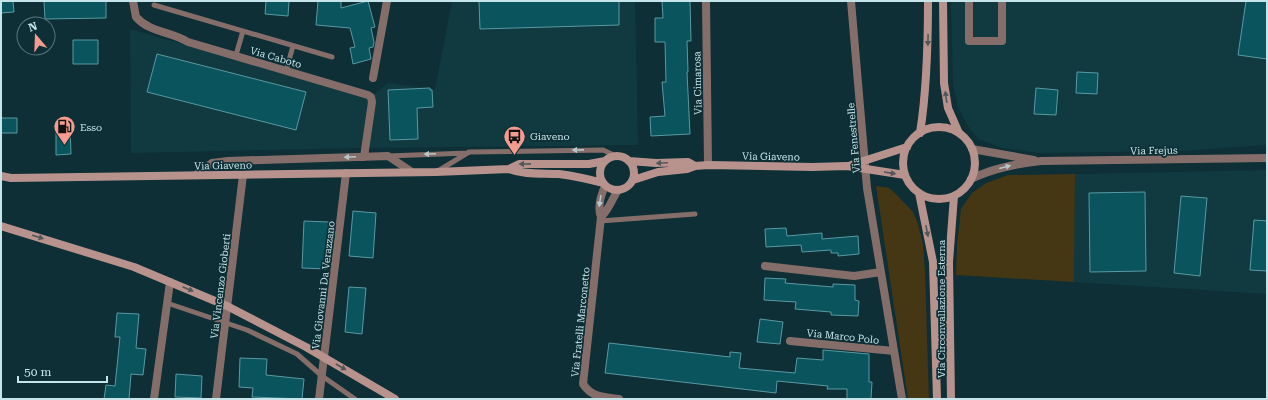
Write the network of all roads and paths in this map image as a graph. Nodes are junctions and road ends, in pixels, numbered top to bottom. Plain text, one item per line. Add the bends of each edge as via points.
1 (134, 1) edge
2 (387, 1) edge
3 (706, 1) edge
4 (851, 1) edge
5 (928, 1) edge
6 (943, 1) edge
7 (969, 1) edge
8 (1002, 1) edge
9 (154, 5) dead end
10 (243, 31) junction
11 (293, 46) junction
12 (236, 56) junction
13 (332, 57) dead end
14 (286, 71) junction
15 (373, 78) dead end
16 (920, 133) junction
17 (959, 133) junction
18 (907, 148) junction
19 (972, 149) junction
20 (469, 152) junction
21 (388, 156) junction
22 (616, 156) junction
23 (364, 157) junction
24 (1267, 158) edge
25 (606, 161) junction
26 (1041, 161) junction
27 (629, 162) junction
28 (708, 165) junction
29 (865, 165) junction
30 (695, 166) junction
31 (509, 169) junction
32 (412, 172) junction
33 (436, 172) junction
34 (346, 173) junction
35 (243, 174) junction
36 (196, 175) junction
37 (905, 175) junction
38 (1, 176) edge
39 (11, 178) junction
40 (971, 179) junction
41 (633, 180) junction
42 (1, 181) edge
43 (604, 184) junction
44 (618, 190) junction
45 (919, 193) junction
46 (954, 196) junction
47 (695, 214) dead end
48 (601, 219) junction
49 (1, 226) edge
50 (765, 266) dead end
51 (881, 272) junction
52 (170, 282) junction
53 (167, 304) junction
54 (227, 306) junction
55 (225, 324) junction
56 (790, 341) dead end
57 (894, 352) junction
58 (324, 357) junction
59 (322, 376) junction
60 (154, 399) edge
61 (216, 399) edge
62 (319, 399) edge
63 (355, 399) edge
64 (395, 399) edge
65 (619, 399) edge
66 (902, 399) edge
67 (937, 399) edge
68 (951, 399) edge

1 - 12 street, Via Caboto via 136,17 148,27
2 - 15 street
3 - 28 street, Via Cimarosa
4 - 29 street, Via Fenestrelle
5 -> 16 main road via 927,71
17 -> 6 main road via 948,108 944,83
7 - 8 street via 969,41 1002,41
9 - 10 lane
10 - 11 lane
10 - 12 lane
11 - 13 lane
11 - 14 lane
12 - 14 street, Via Caboto
14 - 23 street, Via Caboto via 371,97
16 - 17 main road via 939,127
16 - 18 main road
17 - 19 main road
18 - 29 main road, Via Giaveno
18 - 37 main road via 904,155
19 - 26 street, Via Frejus
19 - 40 main road via 975,164
20 -> 21 lane
22 -> 20 lane via 603,150
20 - 33 lane
21 - 23 street
21 - 32 street
22 - 25 main road
22 - 27 main road
23 -> 36 street via 212,163
24 - 26 street, Via Frejus
25 -> 31 main road, Via Giaveno via 589,164 519,164
25 - 43 main road via 600,171 600,179
40 -> 26 street, Via Frejus via 1013,165
30 -> 27 main road, Via Giaveno via 688,162
27 - 41 main road via 633,169
28 - 29 main road, Via Giaveno
28 - 30 main road, Via Giaveno
29 -> 37 main road, Via Giaveno
29 - 51 street, Via Fenestrelle
30 - 41 main road, Via Giaveno via 658,172
31 - 33 main road, Via Giaveno
31 - 43 main road, Via Giaveno via 518,172 560,174
32 - 33 main road, Via Giaveno
32 - 34 main road, Via Giaveno
34 - 35 main road, Via Giaveno
34 - 58 street, Via Giovanni Da Verazzano
35 - 36 main road, Via Giaveno
35 - 54 street, Via Vincenzo Gioberti
36 - 39 main road, Via Giaveno
37 - 45 main road, Via Circonvallazione Esterna
38 - 39 main road, Via Giaveno
39 - 42 main road, Via Giaveno
40 - 46 main road via 967,186
41 - 44 main road via 626,188
43 - 44 main road via 611,190
43 -> 48 street, Via Fratelli Marconetto via 599,212
44 - 48 street, Via Fratelli Marconetto
45 - 46 main road via 932,198 944,199
45 -> 67 main road, Via Circonvallazione Esterna via 933,262
46 - 68 main road, Via Circonvallazione Esterna via 949,262
47 - 48 lane
48 - 65 street, Via Fratelli Marconetto via 583,384 596,396
49 -> 52 main road via 134,267
50 - 51 street via 854,276
51 - 57 street, Via Fenestrelle
52 - 53 street
52 -> 54 main road
53 - 55 lane
53 - 60 street
54 - 55 street, Via Vincenzo Gioberti
54 - 58 main road
55 - 59 lane via 247,330 297,354
55 - 61 street, Via Vincenzo Gioberti
56 - 57 street, Via Marco Polo
57 - 66 street, Via Fenestrelle
58 - 59 street, Via Giovanni Da Verazzano
58 -> 64 main road
59 - 62 street, Via Giovanni Da Verazzano
59 - 63 lane

